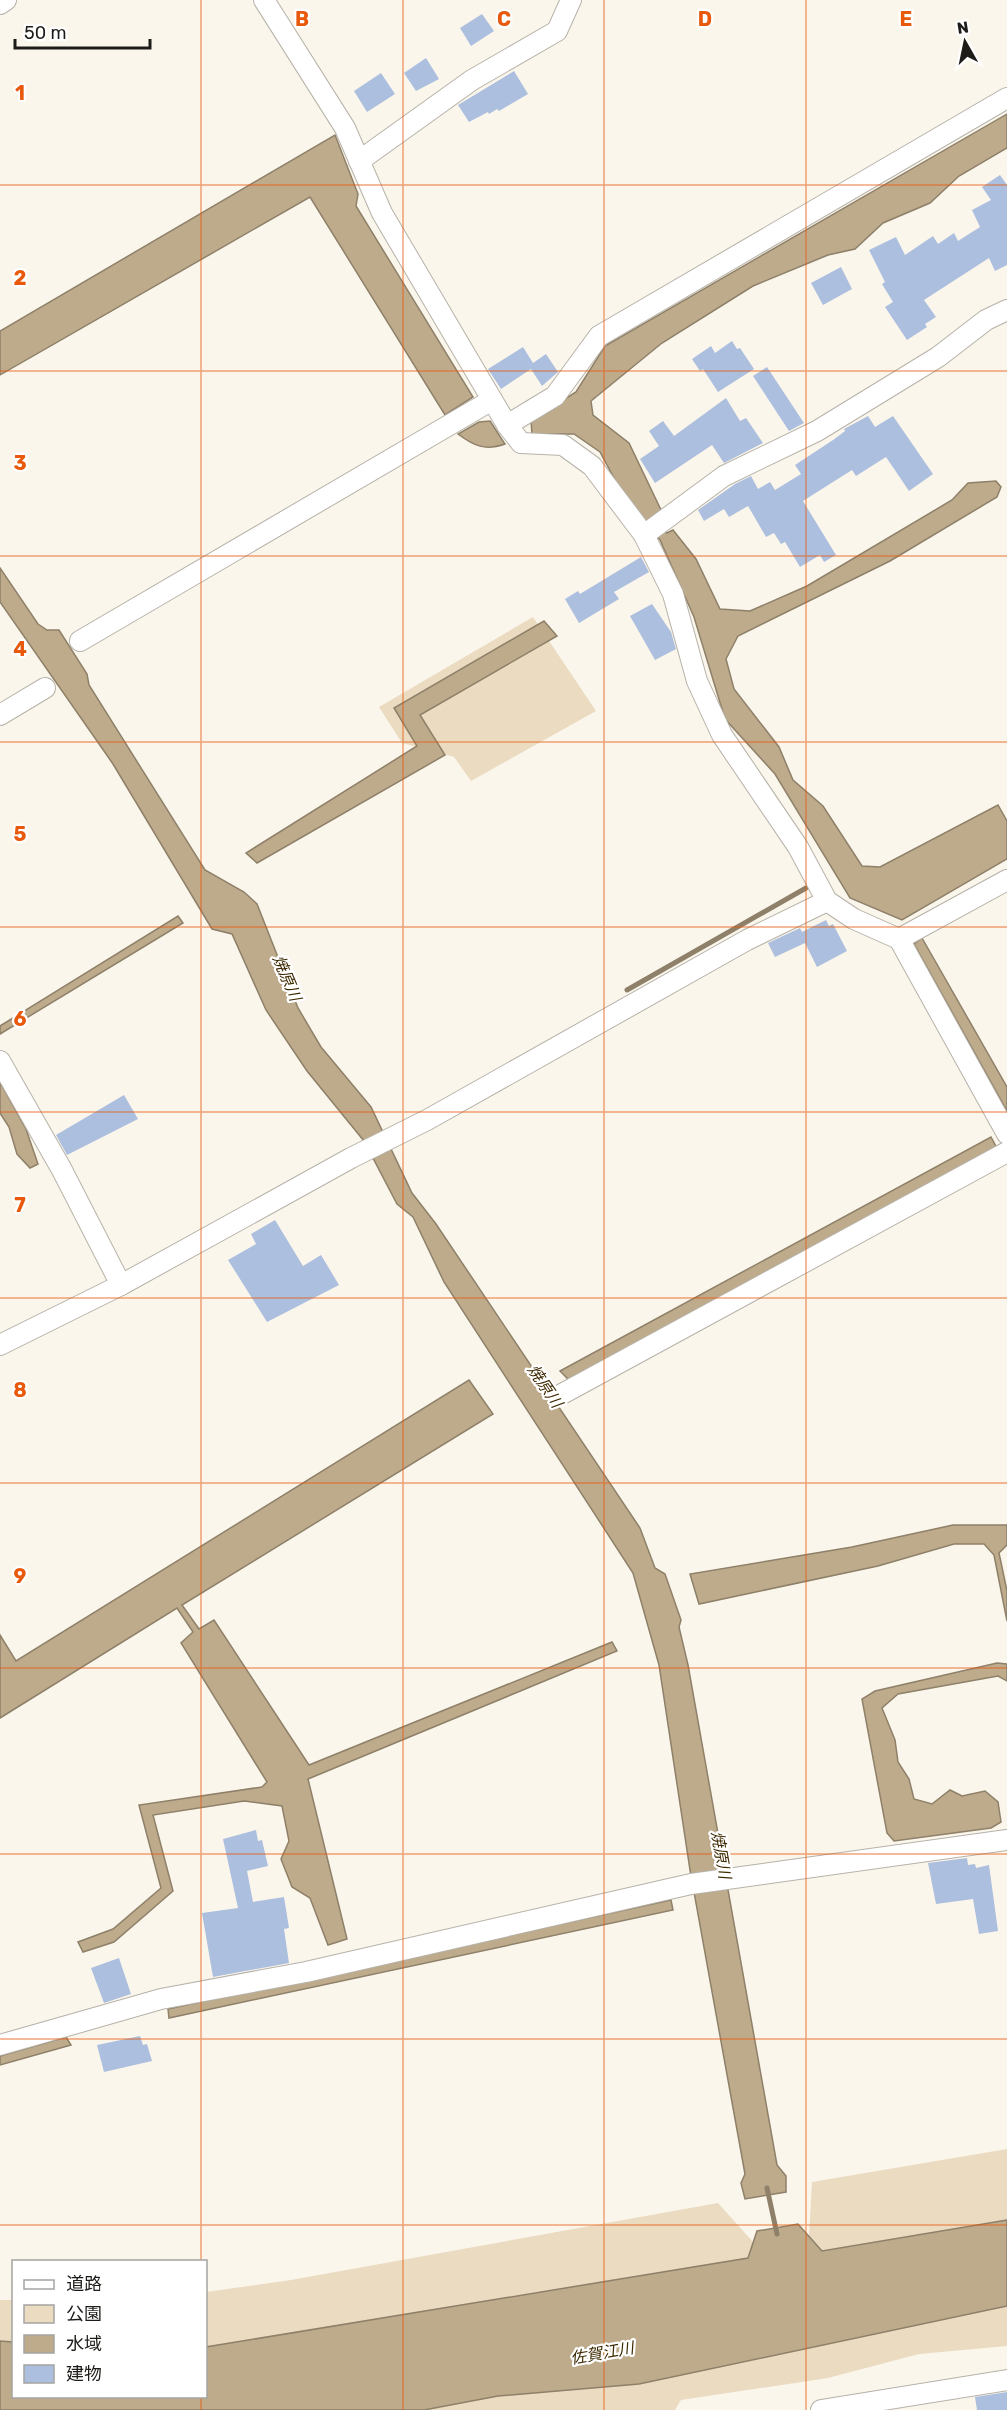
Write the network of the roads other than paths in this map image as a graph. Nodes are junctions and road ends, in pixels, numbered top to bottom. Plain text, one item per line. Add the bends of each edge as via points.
1 (6, 0) edge
2 (264, 0) edge
3 (570, 0) edge
4 (0, 4) edge
5 (1007, 98) edge
6 (359, 161) junction
7 (1007, 310) edge
8 (492, 399) junction
9 (507, 425) junction
10 (653, 529) junction
11 (80, 641) dead end
12 (45, 688) dead end
13 (0, 715) edge
14 (1007, 880) edge
15 (827, 901) junction
16 (898, 939) junction
17 (0, 1061) edge
18 (1007, 1134) edge
19 (1007, 1152) edge
20 (121, 1285) junction
21 (0, 1345) edge
22 (562, 1394) dead end
23 (1007, 1839) edge
24 (0, 2045) edge
25 (1007, 2380) edge
26 (821, 2410) edge

1 - 4 street
2 - 6 street via 345,128
3 - 6 street via 557,31 472,80
5 - 9 street via 599,336 555,396
6 - 8 street via 382,213
7 - 10 street via 818,431 724,476
8 - 9 street
8 - 11 street
9 - 10 street via 521,443 562,445 592,466
10 - 15 street via 697,681 722,735 798,847
12 - 13 street
14 - 16 street
15 - 16 street via 854,919
15 - 20 street via 747,940
16 - 18 street
17 - 20 street
19 - 22 street
20 - 21 street
23 - 24 street via 692,1884 306,1972 161,2000
25 - 26 street

